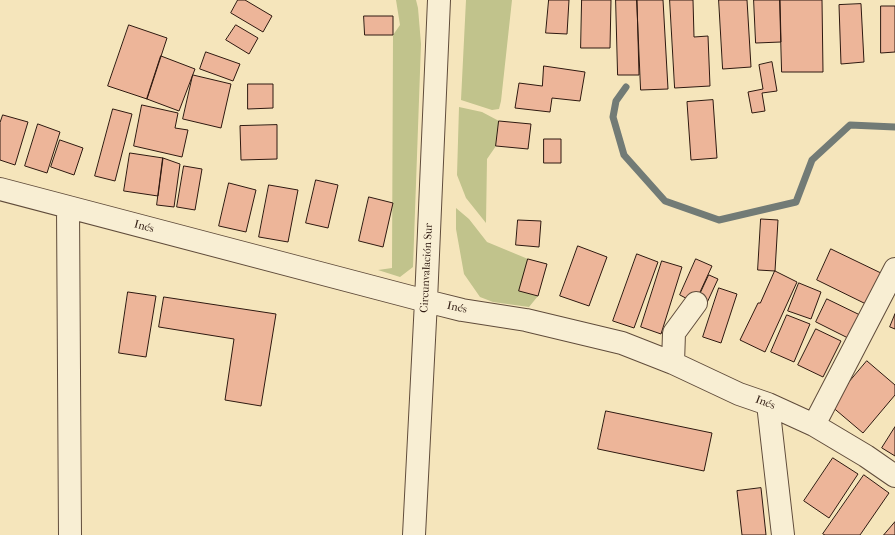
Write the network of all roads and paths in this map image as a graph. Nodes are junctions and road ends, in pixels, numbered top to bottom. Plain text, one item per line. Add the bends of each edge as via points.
1 (439, 0) edge
2 (0, 189) edge
3 (68, 207) junction
4 (895, 269) edge
5 (426, 301) junction
6 (696, 303) dead end
7 (673, 363) junction
8 (768, 404) junction
9 (814, 425) junction
10 (895, 476) edge
11 (70, 535) edge
12 (414, 535) edge
13 (783, 535) edge

1 - 5 street, Circunvalación Sur
2 - 3 street, Inés
3 - 5 street, Inés
3 - 11 street
4 - 9 street
5 - 7 street, Inés via 462,310 526,320 622,343
5 - 12 street, Circunvalación Sur
6 - 7 street via 674,333
7 - 8 street, Inés via 739,394
8 - 9 street, Inés
8 - 13 street
9 - 10 street, Inés

